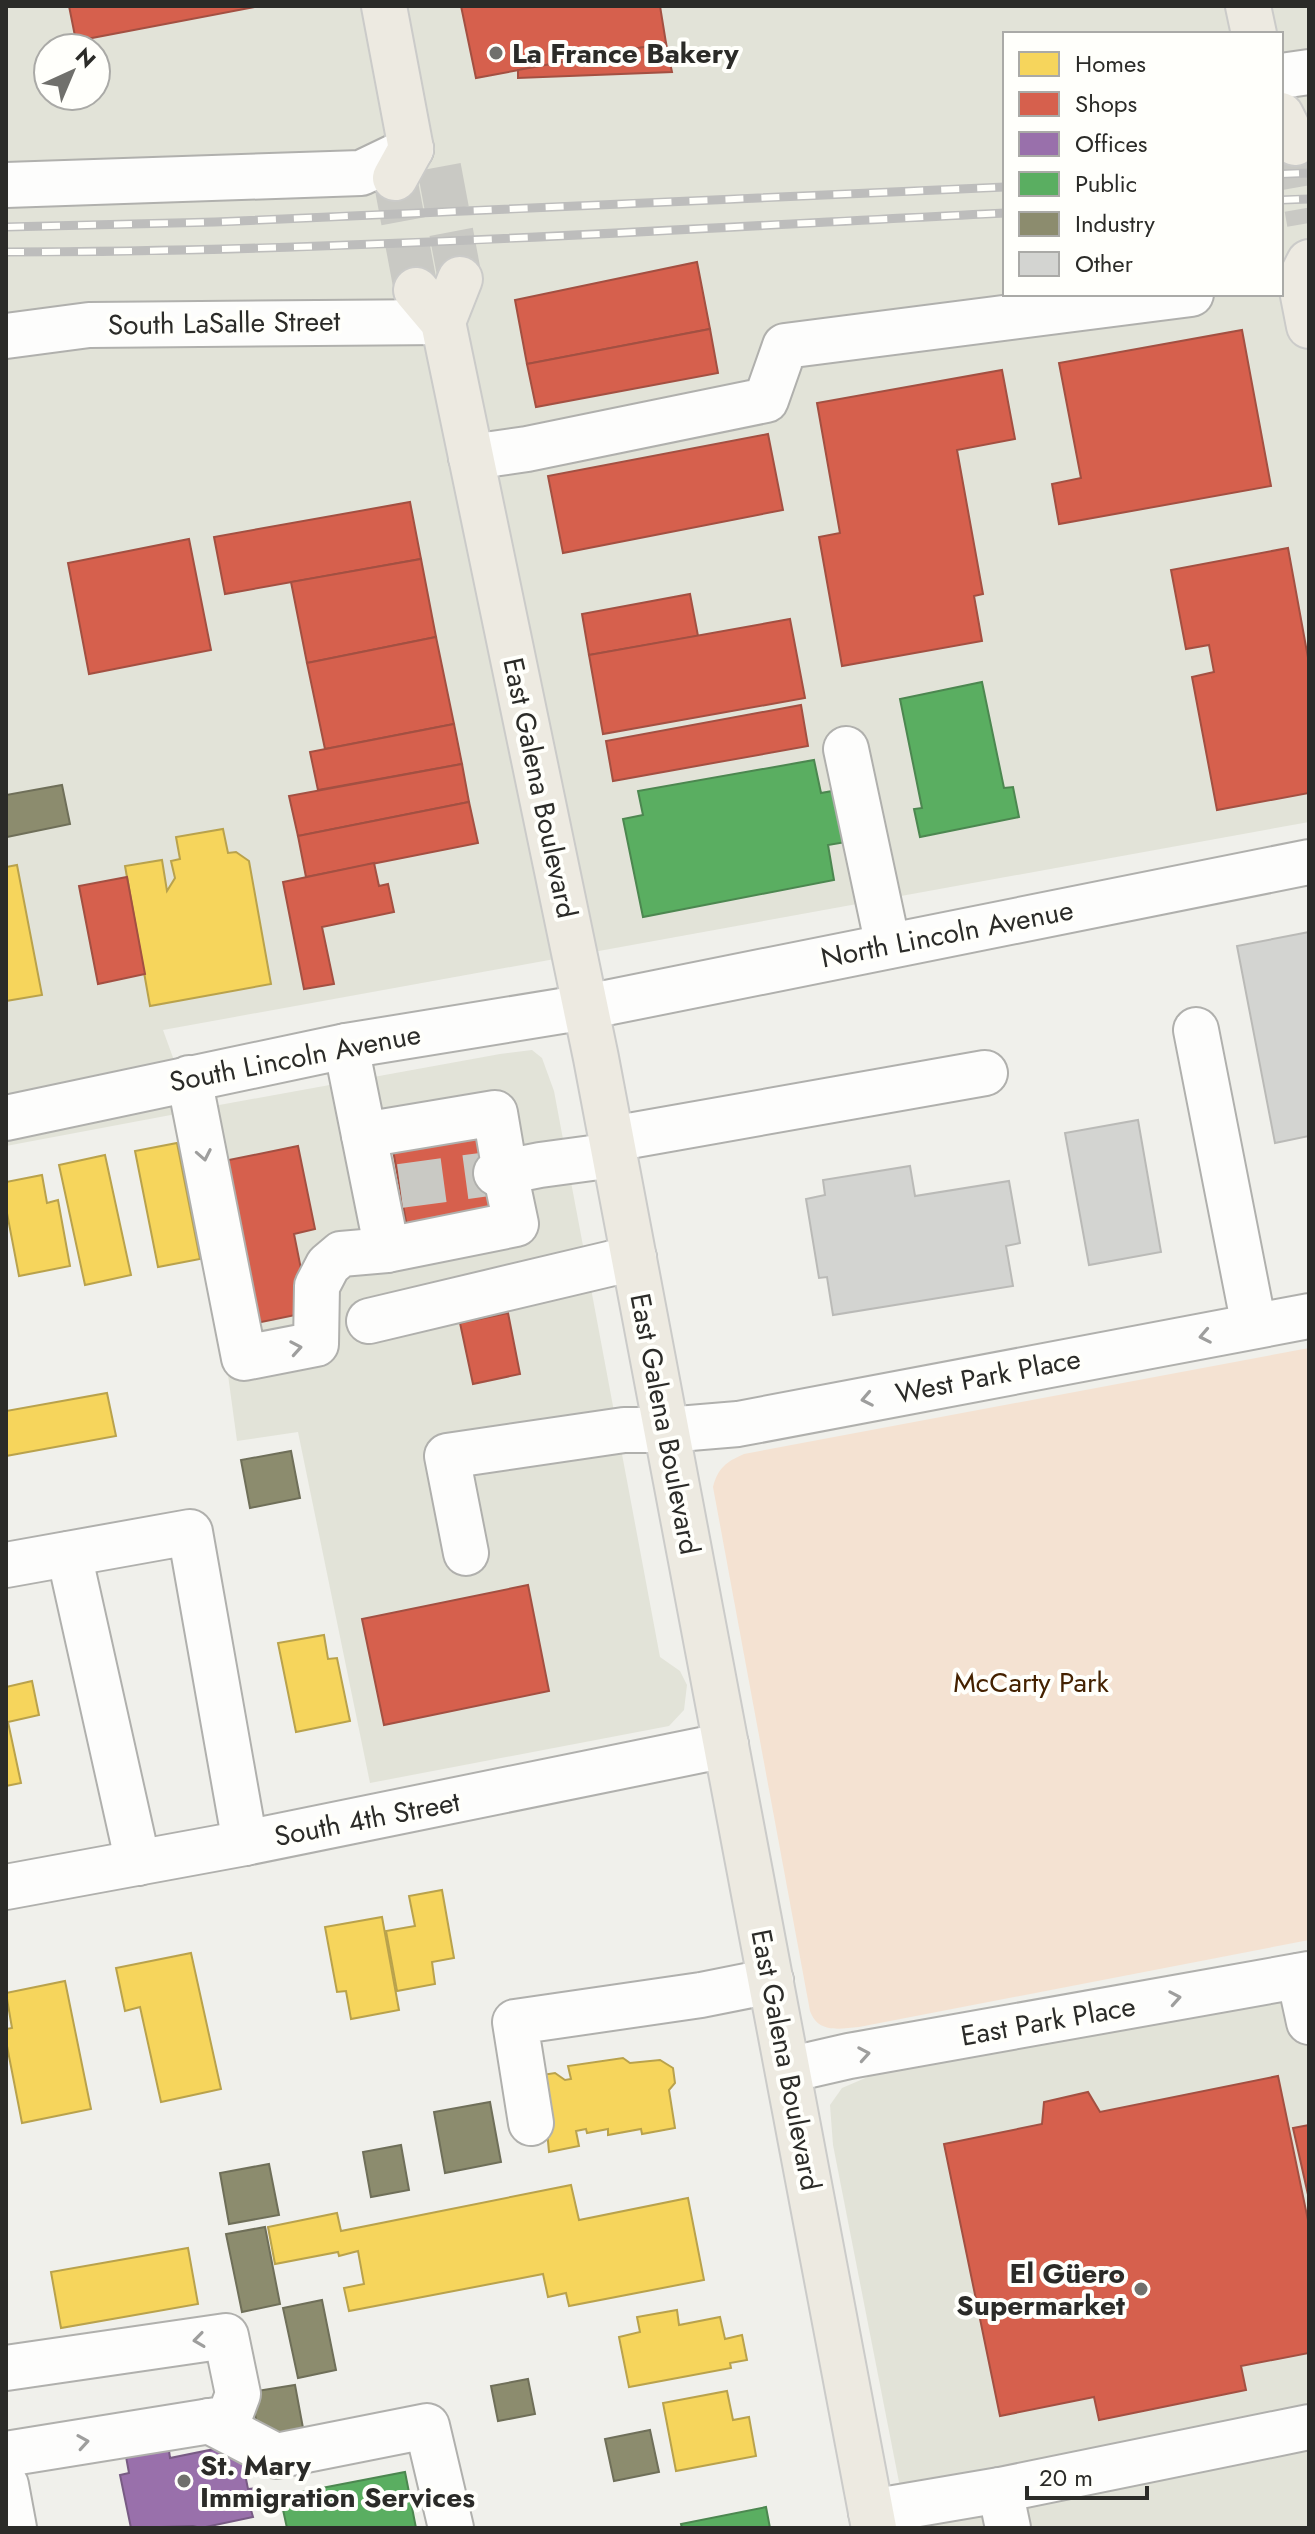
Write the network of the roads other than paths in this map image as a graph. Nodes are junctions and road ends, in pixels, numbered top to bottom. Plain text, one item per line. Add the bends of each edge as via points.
1 (384, 6) edge
2 (1248, 6) edge
3 (1254, 32) edge
4 (1309, 72) edge
5 (1283, 76) edge
6 (415, 165) joint
7 (6, 185) edge
8 (1293, 273) edge
9 (460, 279) dead end
10 (1175, 296) edge
11 (429, 306) junction
12 (1309, 326) edge
13 (6, 336) edge
14 (471, 457) junction
15 (846, 749) dead end
16 (1309, 862) edge
17 (888, 946) junction
18 (586, 1007) junction
19 (1196, 1030) dead end
20 (346, 1046) junction
21 (985, 1073) dead end
22 (189, 1078) junction
23 (6, 1118) edge
24 (364, 1135) junction
25 (613, 1147) junction
26 (500, 1173) junction
27 (387, 1250) junction
28 (634, 1258) junction
29 (1309, 1316) edge
30 (369, 1321) dead end
31 (1254, 1326) junction
32 (666, 1430) junction
33 (466, 1553) dead end
34 (69, 1554) junction
35 (6, 1565) edge
36 (726, 1745) junction
37 (245, 1843) junction
38 (138, 1863) junction
39 (6, 1887) edge
40 (1304, 1975) edge
41 (771, 1981) junction
42 (1309, 2022) edge
43 (788, 2070) junction
44 (531, 2123) dead end
45 (6, 2368) edge
46 (209, 2421) junction
47 (1309, 2427) edge
48 (6, 2454) edge
49 (6, 2485) edge
50 (1004, 2509) edge
51 (873, 2520) edge
52 (14, 2528) edge
53 (451, 2528) edge

1 - 6 main road
2 - 3 main road
4 - 5 street
6 - 7 street via 361,173
8 - 12 main road
9 - 11 main road
10 - 14 street via 785,346 766,400
11 - 13 street, South LaSalle Street via 89,325
11 - 14 main road, East Galena Boulevard
14 - 18 main road, East Galena Boulevard
15 - 17 street
16 - 17 street, North Lincoln Avenue
17 - 18 street, North Lincoln Avenue
18 - 20 street, South Lincoln Avenue
18 - 25 main road, East Galena Boulevard
19 - 31 street
20 - 22 street, South Lincoln Avenue
20 - 24 street
21 - 25 street
22 - 23 street, South Lincoln Avenue
22 -> 27 street via 244,1358 316,1344 317,1286 328,1265 341,1254
24 - 26 street via 495,1113
24 - 27 street via 387,1187
25 - 26 street
25 - 28 main road, East Galena Boulevard
26 - 27 street via 516,1224
28 - 30 street
28 - 32 main road, East Galena Boulevard
29 - 31 street, West Park Place
31 -> 32 street, West Park Place via 738,1424
32 - 33 street, West Park Place via 624,1430 447,1456
32 - 36 main road, East Galena Boulevard
34 - 35 street
34 - 37 street via 190,1532
34 - 38 street
36 - 37 street, South 4th Street
36 - 41 main road, East Galena Boulevard
37 - 38 street, South 4th Street
38 - 39 street, South 4th Street
40 - 42 street
43 -> 40 street, East Park Place
41 - 43 main road, East Galena Boulevard
41 - 44 street via 515,2022
43 - 51 main road, East Galena Boulevard
46 -> 45 street via 229,2418 238,2394 226,2336
48 -> 46 street
46 - 53 street via 276,2456 427,2426
47 - 50 street
49 - 52 street
50 - 51 street

